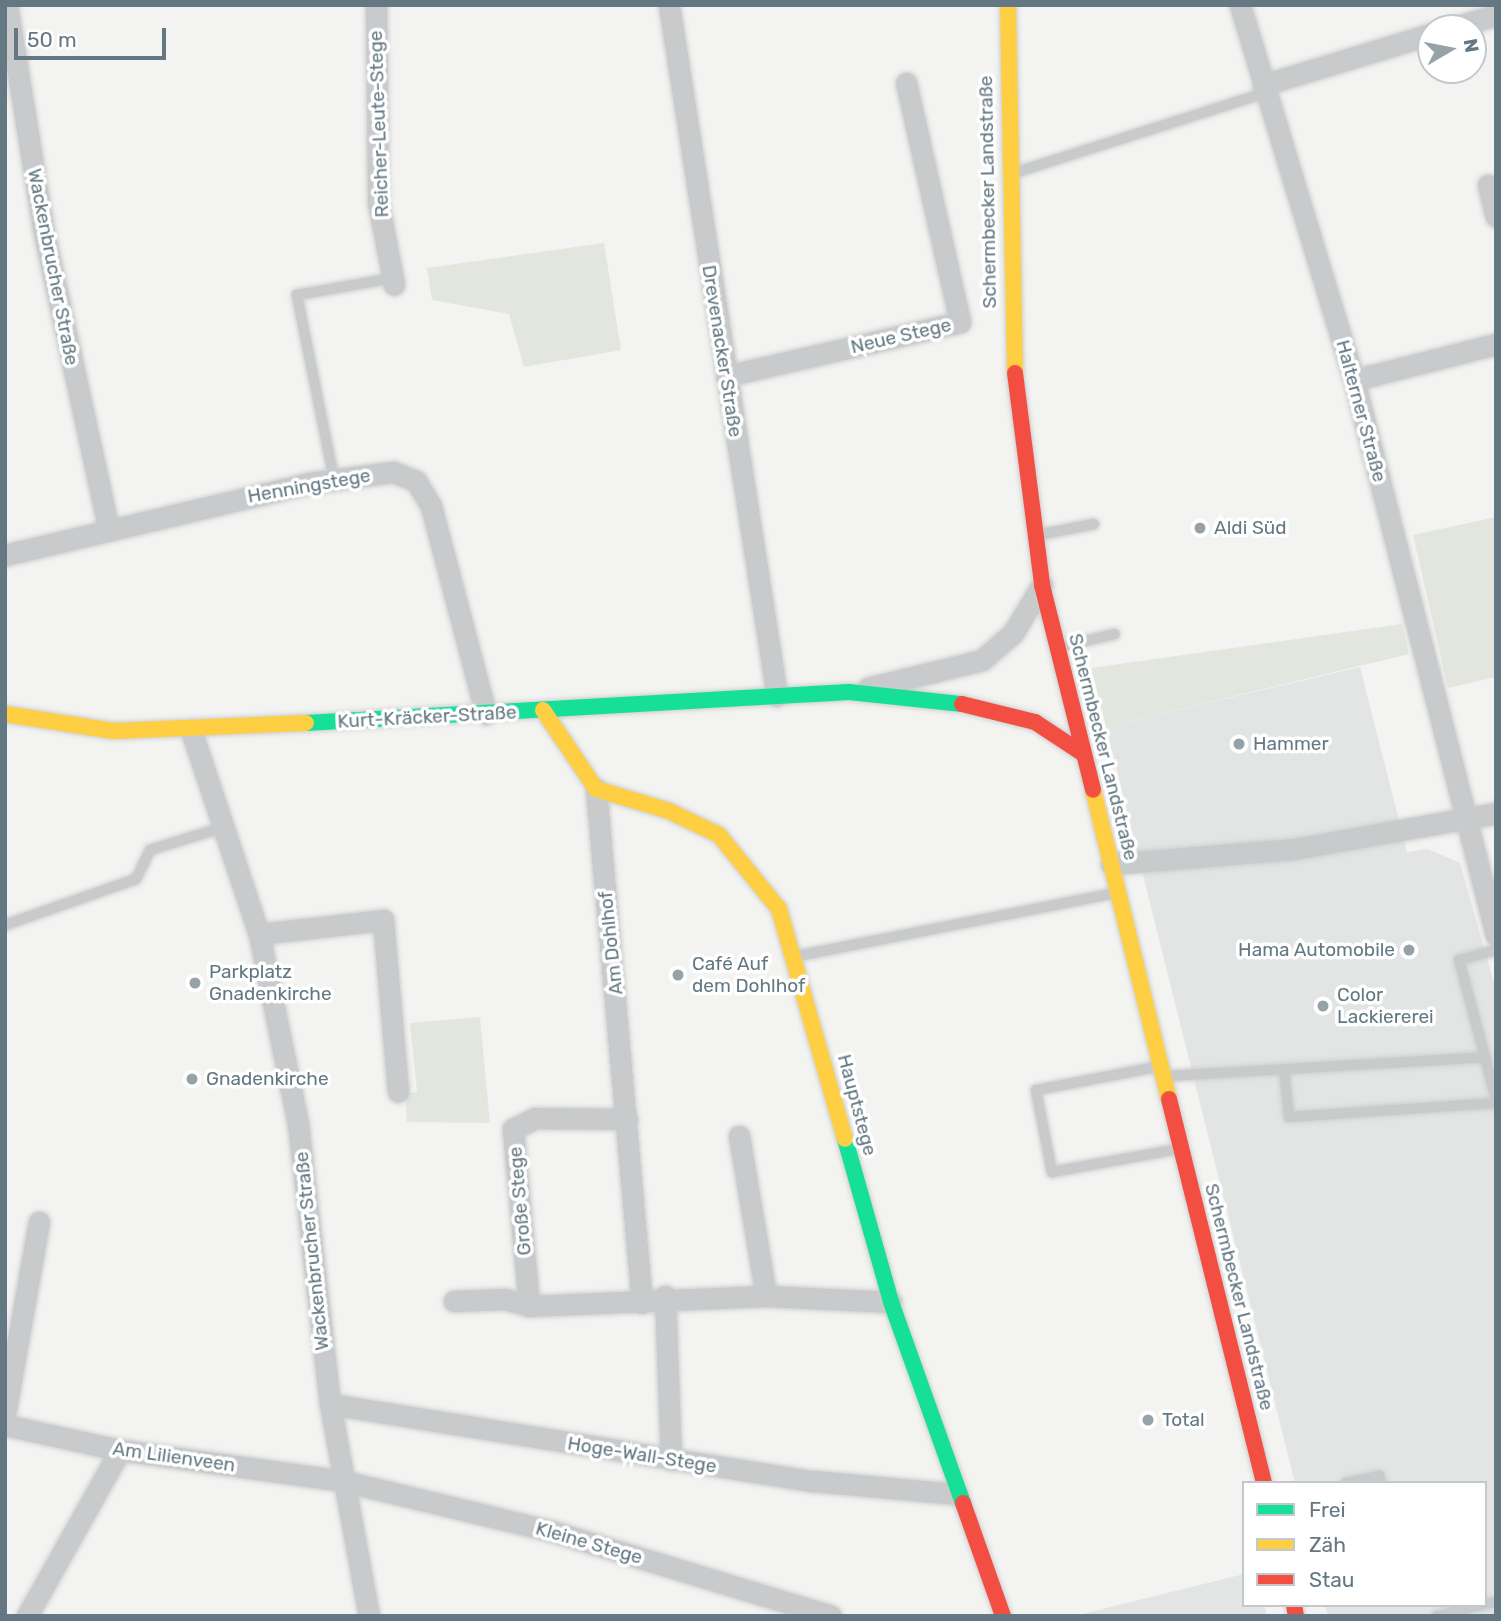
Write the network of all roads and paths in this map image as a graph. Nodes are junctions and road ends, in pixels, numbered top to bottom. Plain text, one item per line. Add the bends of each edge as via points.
1 (7, 5) edge
2 (376, 5) edge
3 (669, 5) edge
4 (1008, 5) edge
5 (1241, 5) edge
6 (1417, 39) edge
7 (906, 83) dead end
8 (1264, 89) junction
9 (13, 90) edge
10 (1007, 175) junction
11 (1488, 185) dead end
12 (1496, 216) edge
13 (393, 281) joint
14 (1496, 344) edge
15 (726, 376) junction
16 (1354, 380) junction
17 (334, 480) junction
18 (1094, 524) dead end
19 (108, 526) junction
20 (1034, 535) junction
21 (5, 555) edge
22 (1042, 585) junction
23 (1115, 634) dead end
24 (1057, 647) junction
25 (849, 692) junction
26 (777, 696) junction
27 (543, 710) junction
28 (5, 714) edge
29 (486, 714) junction
30 (191, 730) junction
31 (1082, 753) junction
32 (596, 789) junction
33 (1496, 813) edge
34 (1464, 821) junction
35 (226, 826) junction
36 (1111, 864) junction
37 (1118, 892) junction
38 (5, 925) edge
39 (259, 934) junction
40 (1496, 935) edge
41 (1496, 950) edge
42 (797, 956) junction
43 (1485, 1057) junction
44 (1284, 1069) junction
45 (1160, 1072) junction
46 (398, 1091) dead end
47 (1496, 1101) edge
48 (627, 1119) junction
49 (739, 1136) dead end
50 (1180, 1149) junction
51 (39, 1222) dead end
52 (665, 1296) junction
53 (766, 1296) junction
54 (454, 1301) dead end
55 (642, 1303) junction
56 (891, 1303) junction
57 (529, 1306) junction
58 (330, 1404) junction
59 (5, 1415) edge
60 (5, 1425) edge
61 (120, 1450) junction
62 (671, 1461) junction
63 (343, 1481) junction
64 (1264, 1481) edge
65 (1355, 1481) edge
66 (1380, 1481) edge
67 (957, 1494) junction
68 (1475, 1607) edge
69 (27, 1616) edge
70 (369, 1616) edge
71 (831, 1616) edge
72 (1003, 1616) edge
73 (1437, 1616) edge

1 - 9 street, Wackenbrucher Straße
2 - 13 street, Reicher-Leute-Stege via 379,202
3 - 15 street, Drevenacker Straße
4 - 10 street, Schermbecker Landstraße
5 - 8 street, Halterner Straße
6 - 8 street
7 - 15 street, Neue Stege via 960,322
8 - 10 lane
8 - 16 street, Halterner Straße
9 - 19 street, Wackenbrucher Straße
10 - 20 street, Schermbecker Landstraße via 1017,417
11 - 12 street
13 - 17 lane via 297,295
14 - 16 street
15 - 26 street, Drevenacker Straße
16 - 34 street, Halterner Straße
17 - 19 street, Henningstege
17 - 29 street, Henningstege via 393,472 416,481 431,506
18 - 20 lane
19 - 21 street, Henningstege
20 - 22 street, Schermbecker Landstraße
22 - 24 street, Schermbecker Landstraße
22 - 25 street, Kurt-Kräcker-Straße via 1013,633 982,660
23 - 24 lane
24 - 31 street, Schermbecker Landstraße
25 - 26 street, Kurt-Kräcker-Straße
25 - 31 street, Kurt-Kräcker-Straße via 996,708 1035,722
26 - 27 street, Kurt-Kräcker-Straße
27 - 29 street, Kurt-Kräcker-Straße
27 - 32 street
28 - 30 street, Kurt-Kräcker-Straße via 114,731
29 - 30 street, Kurt-Kräcker-Straße
30 - 35 street, Wackenbrucher Straße
31 - 36 street, Schermbecker Landstraße
32 - 42 street, Hauptstege via 668,811 719,835 779,909
32 - 48 street, Am Dohlhof
33 - 34 street
34 - 36 street via 1294,849
34 - 40 street, Halterner Straße
35 - 38 lane via 150,850 136,879
35 - 39 street, Wackenbrucher Straße
36 - 37 street, Schermbecker Landstraße
37 - 42 lane
37 - 45 street, Schermbecker Landstraße
39 - 46 street via 383,920
39 - 58 street, Wackenbrucher Straße via 311,1205 311,1271
41 - 43 lane via 1460,960
42 - 56 street, Hauptstege
43 - 44 lane
43 - 47 lane
44 - 45 lane
44 - 47 lane via 1289,1117
45 - 50 street, Schermbecker Landstraße
45 - 50 lane via 1036,1090 1052,1172
48 - 55 street
48 - 57 street, Große Stege via 536,1118 513,1129
49 - 53 street
50 - 64 street, Schermbecker Landstraße
51 - 59 street
52 - 53 street
52 - 55 street
52 - 62 street
53 - 56 street
54 - 57 street via 505,1299
55 - 57 street
56 - 67 street, Hauptstege
58 - 62 street, Hoge-Wall-Stege
58 - 63 street, Wackenbrucher Straße
60 - 61 street, Am Lilienveen
61 - 63 street, Am Lilienveen
61 - 69 street
62 - 67 street, Hoge-Wall-Stege
63 - 70 street, Wackenbrucher Straße
63 - 71 street, Kleine Stege via 555,1532
65 - 66 lane via 1379,1476
67 - 72 street, Hauptstege
68 - 73 lane

